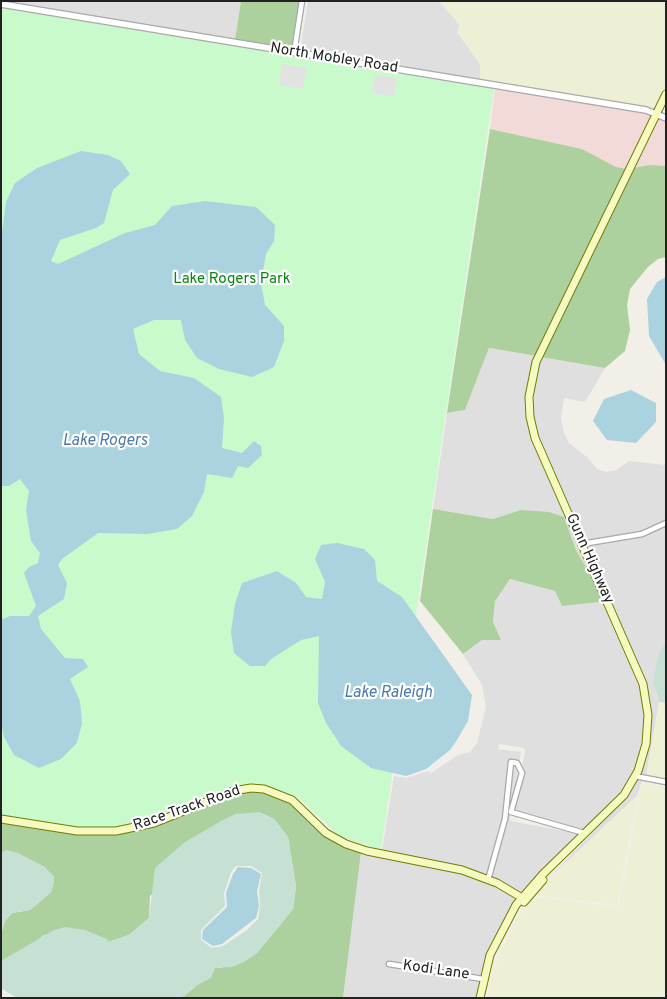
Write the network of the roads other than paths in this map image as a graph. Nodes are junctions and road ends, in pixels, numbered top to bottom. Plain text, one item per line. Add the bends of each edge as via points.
1 (302, 1) edge
2 (1, 4) edge
3 (294, 53) junction
4 (666, 94) edge
5 (656, 114) junction
6 (666, 118) edge
7 (666, 524) edge
8 (582, 544) junction
9 (636, 776) junction
10 (666, 782) edge
11 (611, 810) junction
12 (1, 819) edge
13 (584, 833) junction
14 (488, 880) junction
15 (524, 899) junction
16 (389, 964) dead end
17 (483, 979) junction
18 (481, 998) edge

1 - 3 street
2 - 3 street, North Mobley Road
3 - 5 street, North Mobley Road
4 - 5 main road, Gunn Highway
5 - 6 street, North Mobley Road
5 - 8 main road, Gunn Highway via 538,358 530,384 529,409 534,433
7 - 8 street via 642,534
8 - 9 main road, Gunn Highway via 645,691 648,737
9 - 10 street
9 - 11 main road, Gunn Highway
11 - 13 main road, Gunn Highway
11 - 15 main road
12 - 14 main road, Race Track Road via 77,831 116,831 161,820 228,793 258,788 277,792 292,800 326,833 351,846 449,866
13 - 14 street via 512,812 522,773 514,762 509,764 508,806
13 - 15 main road, Gunn Highway
14 - 15 main road, Race Track Road
15 - 17 main road, Gunn Highway via 498,938
15 - 18 main road via 499,946
16 - 17 street, Kodi Lane
17 - 18 main road, Gunn Highway

